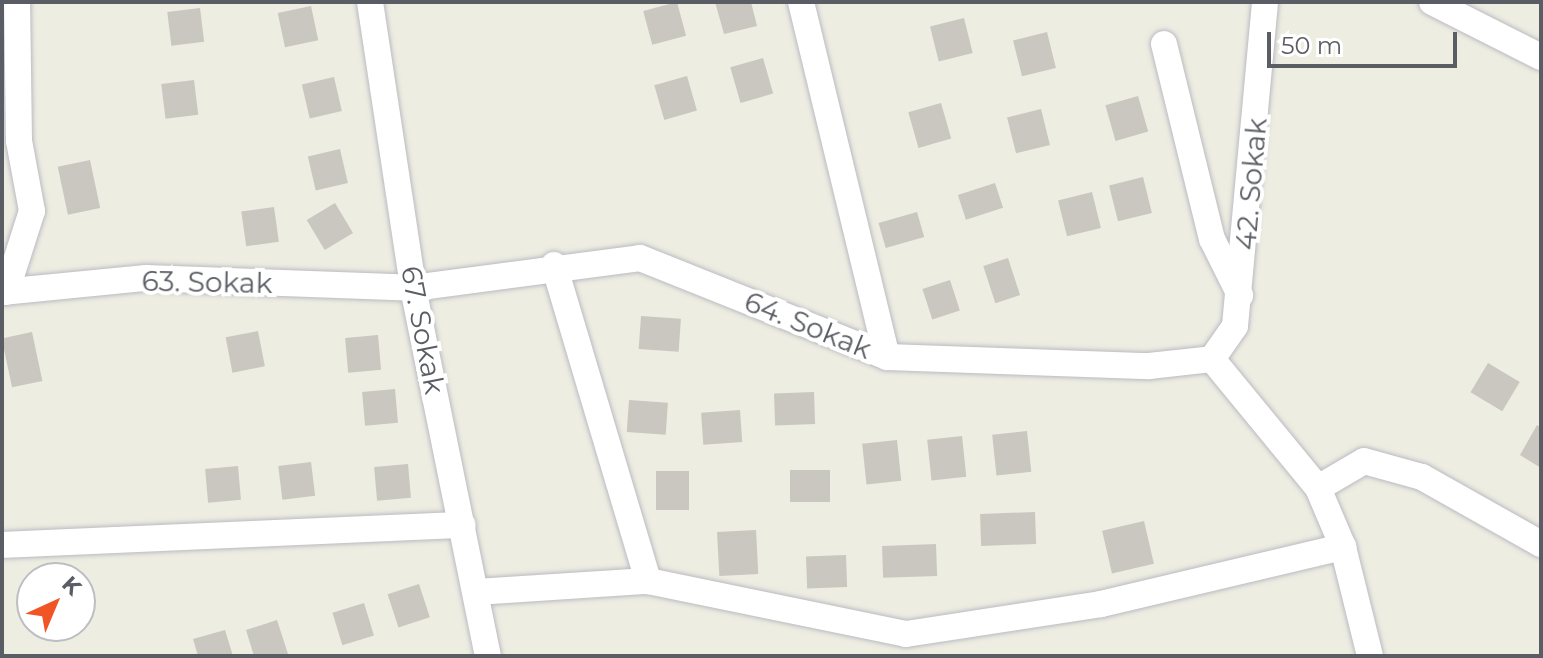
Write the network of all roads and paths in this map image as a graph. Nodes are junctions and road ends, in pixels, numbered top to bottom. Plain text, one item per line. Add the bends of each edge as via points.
1 (17, 2) edge
2 (370, 2) edge
3 (801, 2) edge
4 (1265, 2) edge
5 (1432, 2) edge
6 (1164, 44) dead end
7 (1541, 57) edge
8 (554, 265) junction
9 (413, 288) junction
10 (4, 292) edge
11 (1240, 295) junction
12 (887, 357) junction
13 (1212, 359) junction
14 (1318, 488) junction
15 (463, 525) junction
16 (1541, 544) edge
17 (2, 545) edge
18 (1343, 547) junction
19 (648, 581) junction
20 (476, 592) junction
21 (488, 656) edge
22 (1370, 656) edge

1 - 10 street via 19,141 32,211
2 - 9 street, 67. Sokak
3 - 12 street
4 - 11 street, 42. Sokak
5 - 7 street
6 - 11 street via 1212,239
8 - 9 street, 64. Sokak
8 - 12 street, 64. Sokak via 640,258
8 - 19 street
9 - 10 street, 63. Sokak via 146,278
9 - 15 street, 67. Sokak
11 - 13 street, 42. Sokak via 1235,326
12 - 13 street, 64. Sokak via 1149,366
13 - 14 street
14 - 16 street via 1364,461 1422,477
14 - 18 street
15 - 17 street
15 - 20 street, 67. Sokak
18 - 19 street via 1101,604 906,634
18 - 22 street
19 - 20 street
20 - 21 street, 67. Sokak

